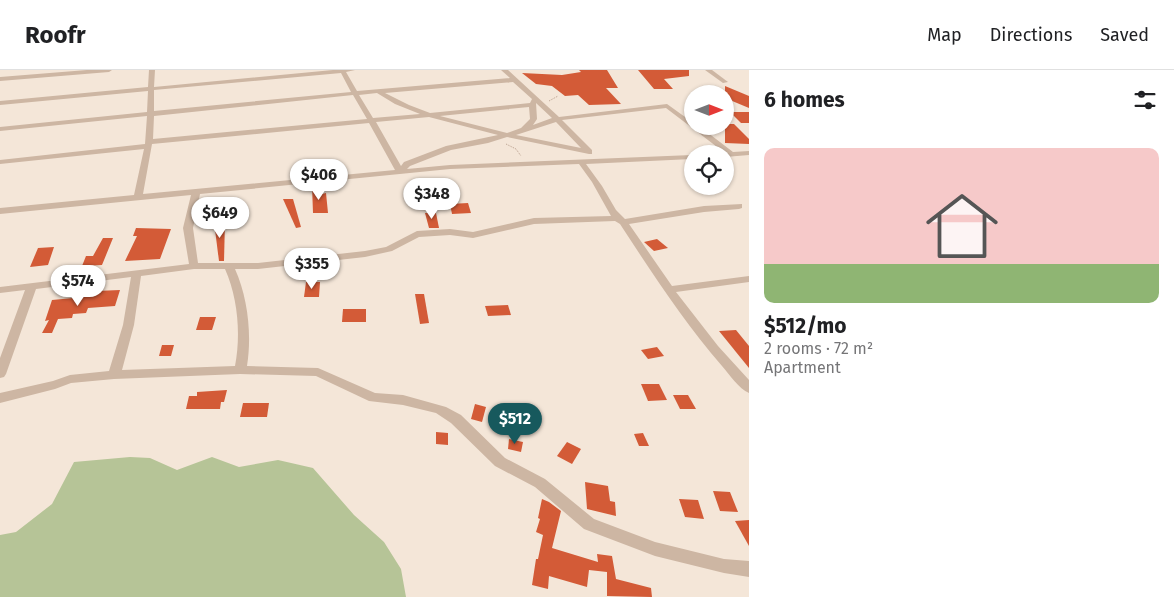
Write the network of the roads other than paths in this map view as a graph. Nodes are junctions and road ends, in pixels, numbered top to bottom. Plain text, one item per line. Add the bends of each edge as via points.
1 (109, 70) edge
2 (152, 70) edge
3 (352, 70) edge
4 (504, 70) edge
5 (708, 70) edge
6 (327, 71) edge
7 (344, 72) edge
8 (0, 79) edge
9 (514, 80) junction
10 (725, 82) dead end
11 (152, 89) junction
12 (379, 92) junction
13 (356, 93) junction
14 (533, 102) junction
15 (0, 103) edge
16 (151, 113) junction
17 (431, 116) junction
18 (557, 119) junction
19 (684, 119) edge
20 (372, 120) junction
21 (0, 129) edge
22 (524, 130) junction
23 (704, 135) edge
24 (503, 136) junction
25 (148, 144) junction
26 (716, 145) edge
27 (589, 152) junction
28 (749, 153) edge
29 (734, 154) edge
30 (684, 157) edge
31 (597, 161) junction
32 (0, 162) edge
33 (581, 162) junction
34 (400, 171) junction
35 (196, 192) junction
36 (138, 197) junction
37 (739, 206) dead end
38 (0, 211) edge
39 (620, 220) junction
40 (194, 266) junction
41 (229, 266) junction
42 (136, 274) junction
43 (749, 279) edge
44 (31, 287) junction
45 (0, 290) edge
46 (669, 290) junction
47 (240, 370) junction
48 (0, 374) edge
49 (114, 375) junction
50 (749, 388) edge
51 (0, 398) edge
52 (749, 569) edge

1 - 8 street
2 - 11 street
3 - 7 street
4 - 9 street
5 - 10 street
6 - 7 street
6 - 11 street
7 - 13 street
9 - 12 street
9 - 14 street
11 - 15 street
11 - 16 street
12 - 13 street
12 - 17 street
13 - 16 street
13 - 20 street
14 - 17 street
14 - 18 street
14 - 22 street via 534,119
16 - 21 street
16 - 25 street
17 - 20 street
17 - 24 street
18 - 19 street via 667,106
18 - 22 street
18 - 27 street
20 - 25 street
20 - 34 street
22 - 24 street
23 - 26 street
24 - 27 street
24 - 34 street via 448,148 407,164
25 - 32 street
25 - 36 street
27 - 31 street
28 - 29 street
30 - 31 street
31 - 33 street
33 - 34 street
33 - 39 street
34 - 35 street
35 - 36 street
35 - 40 street via 188,228
36 - 38 street
37 - 39 street
39 - 41 street via 534,221 473,235 450,232 417,234 389,249 365,254 258,266
39 - 46 street
40 - 41 street
40 - 42 street
41 - 47 street via 239,296 244,343
42 - 44 street
42 - 49 street via 126,338
43 - 46 street
44 - 45 street
44 - 48 street
46 - 50 street via 723,362
47 - 49 street
47 - 52 street via 318,372 373,398 403,400 441,410 456,419 500,462 540,483 589,524 655,549
49 - 51 street via 70,379

